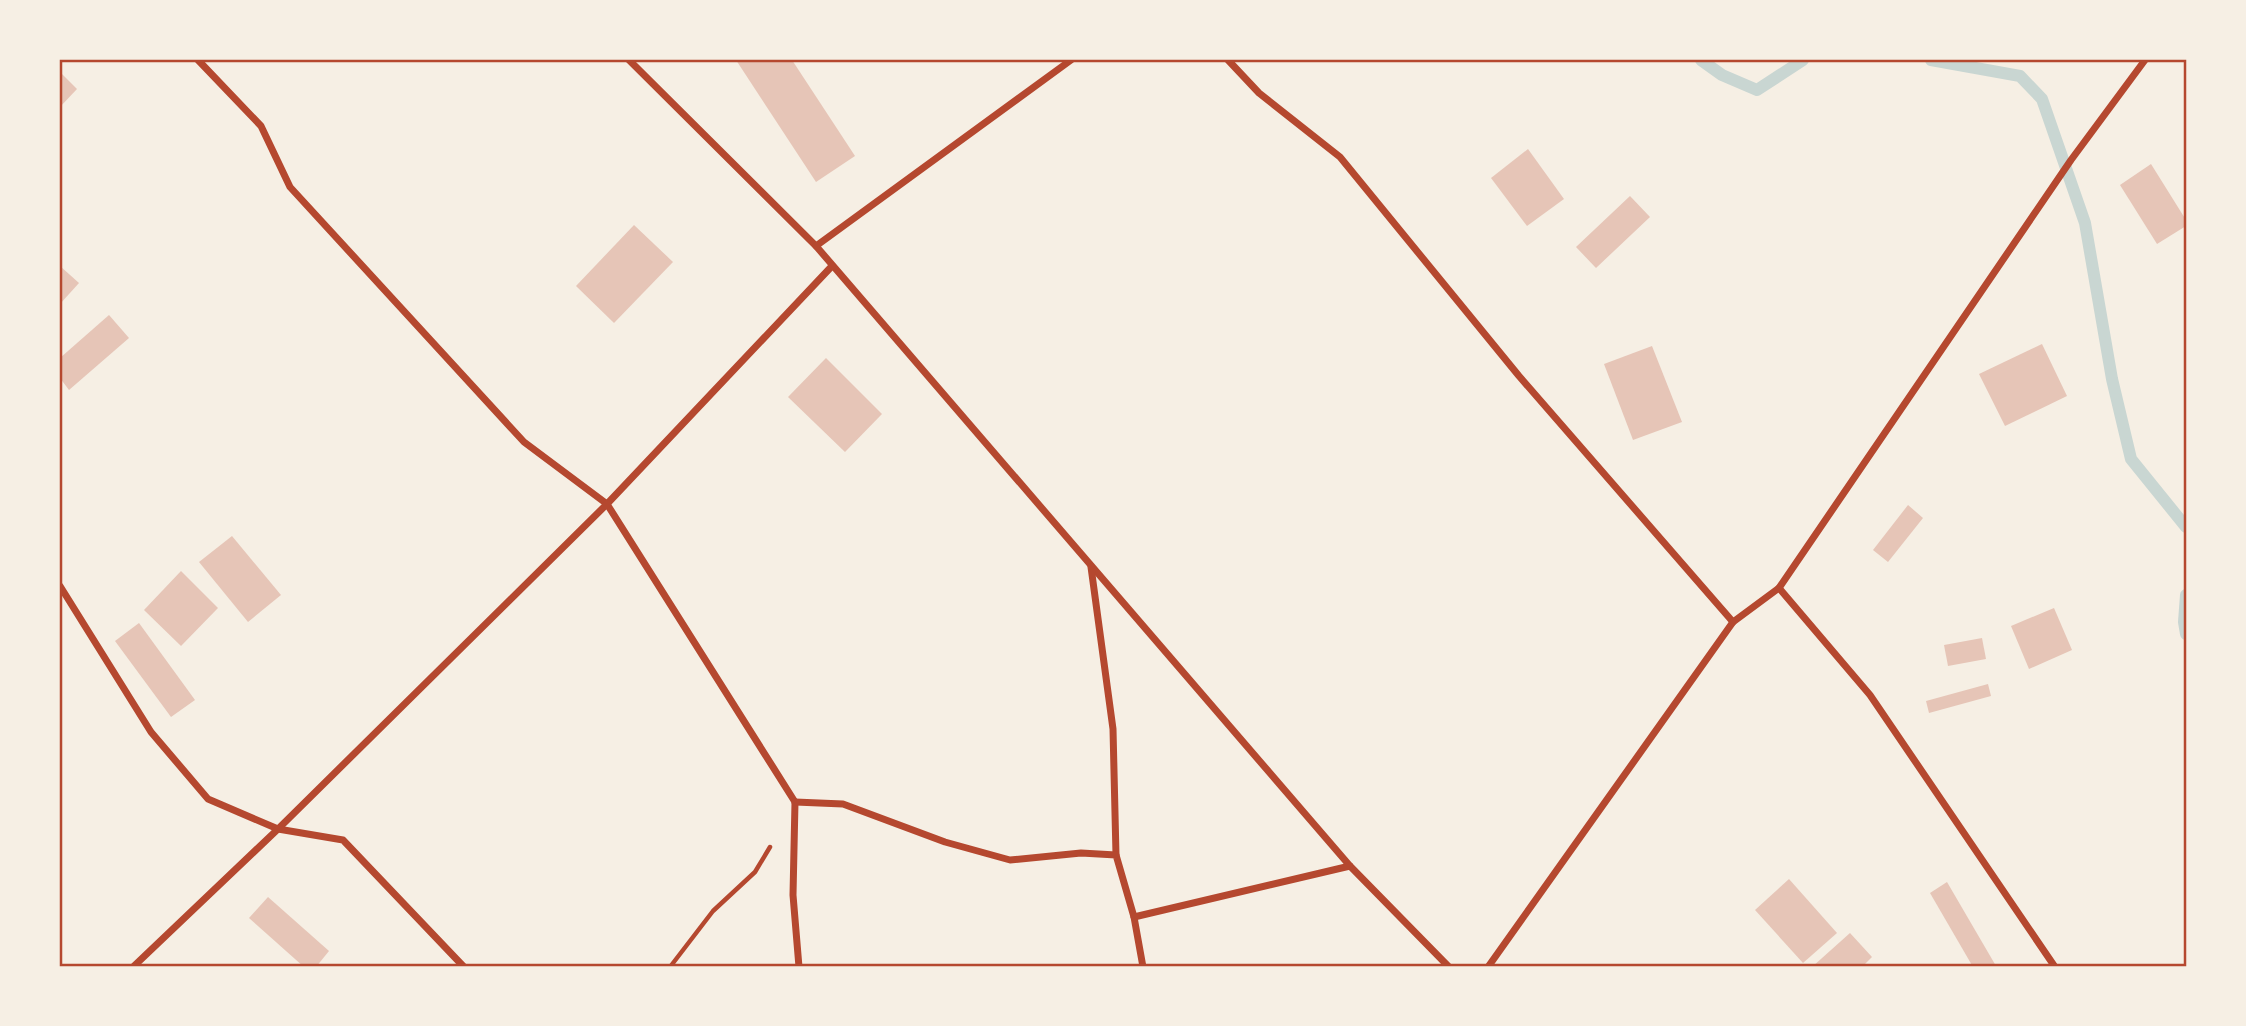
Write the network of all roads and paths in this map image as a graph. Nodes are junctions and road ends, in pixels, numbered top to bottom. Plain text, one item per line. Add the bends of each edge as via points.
1 (198, 60) edge
2 (629, 60) edge
3 (1071, 60) edge
4 (1228, 60) edge
5 (2145, 60) edge
6 (816, 246) junction
7 (832, 266) junction
8 (607, 504) junction
9 (1091, 567) junction
10 (60, 586) edge
11 (1779, 588) junction
12 (1733, 622) junction
13 (795, 802) junction
14 (278, 829) junction
15 (1116, 855) junction
16 (1350, 866) junction
17 (1135, 918) junction
18 (133, 967) edge
19 (464, 967) edge
20 (670, 967) edge
21 (799, 967) edge
22 (1143, 967) edge
23 (1449, 967) edge
24 (1488, 967) edge
25 (2055, 967) edge

1 - 8 street via 261,126 290,187 524,442
2 - 6 street
3 - 6 street
4 - 12 street via 1259,93 1340,157 1519,376
5 - 11 street via 2071,160
6 - 7 street
7 - 8 street
7 - 9 street
8 - 13 street
8 - 14 street
9 - 15 street via 1113,729
9 - 16 street
10 - 14 street via 151,732 208,799
11 - 12 street
11 - 25 street via 1870,695
12 - 24 street
13 - 15 street via 843,804 945,842 1010,860 1081,853
13 - 20 path via 755,872 713,911
13 - 21 street via 793,895
14 - 18 street
14 - 19 street via 343,840
15 - 17 street
16 - 17 street
16 - 23 street
17 - 22 street

